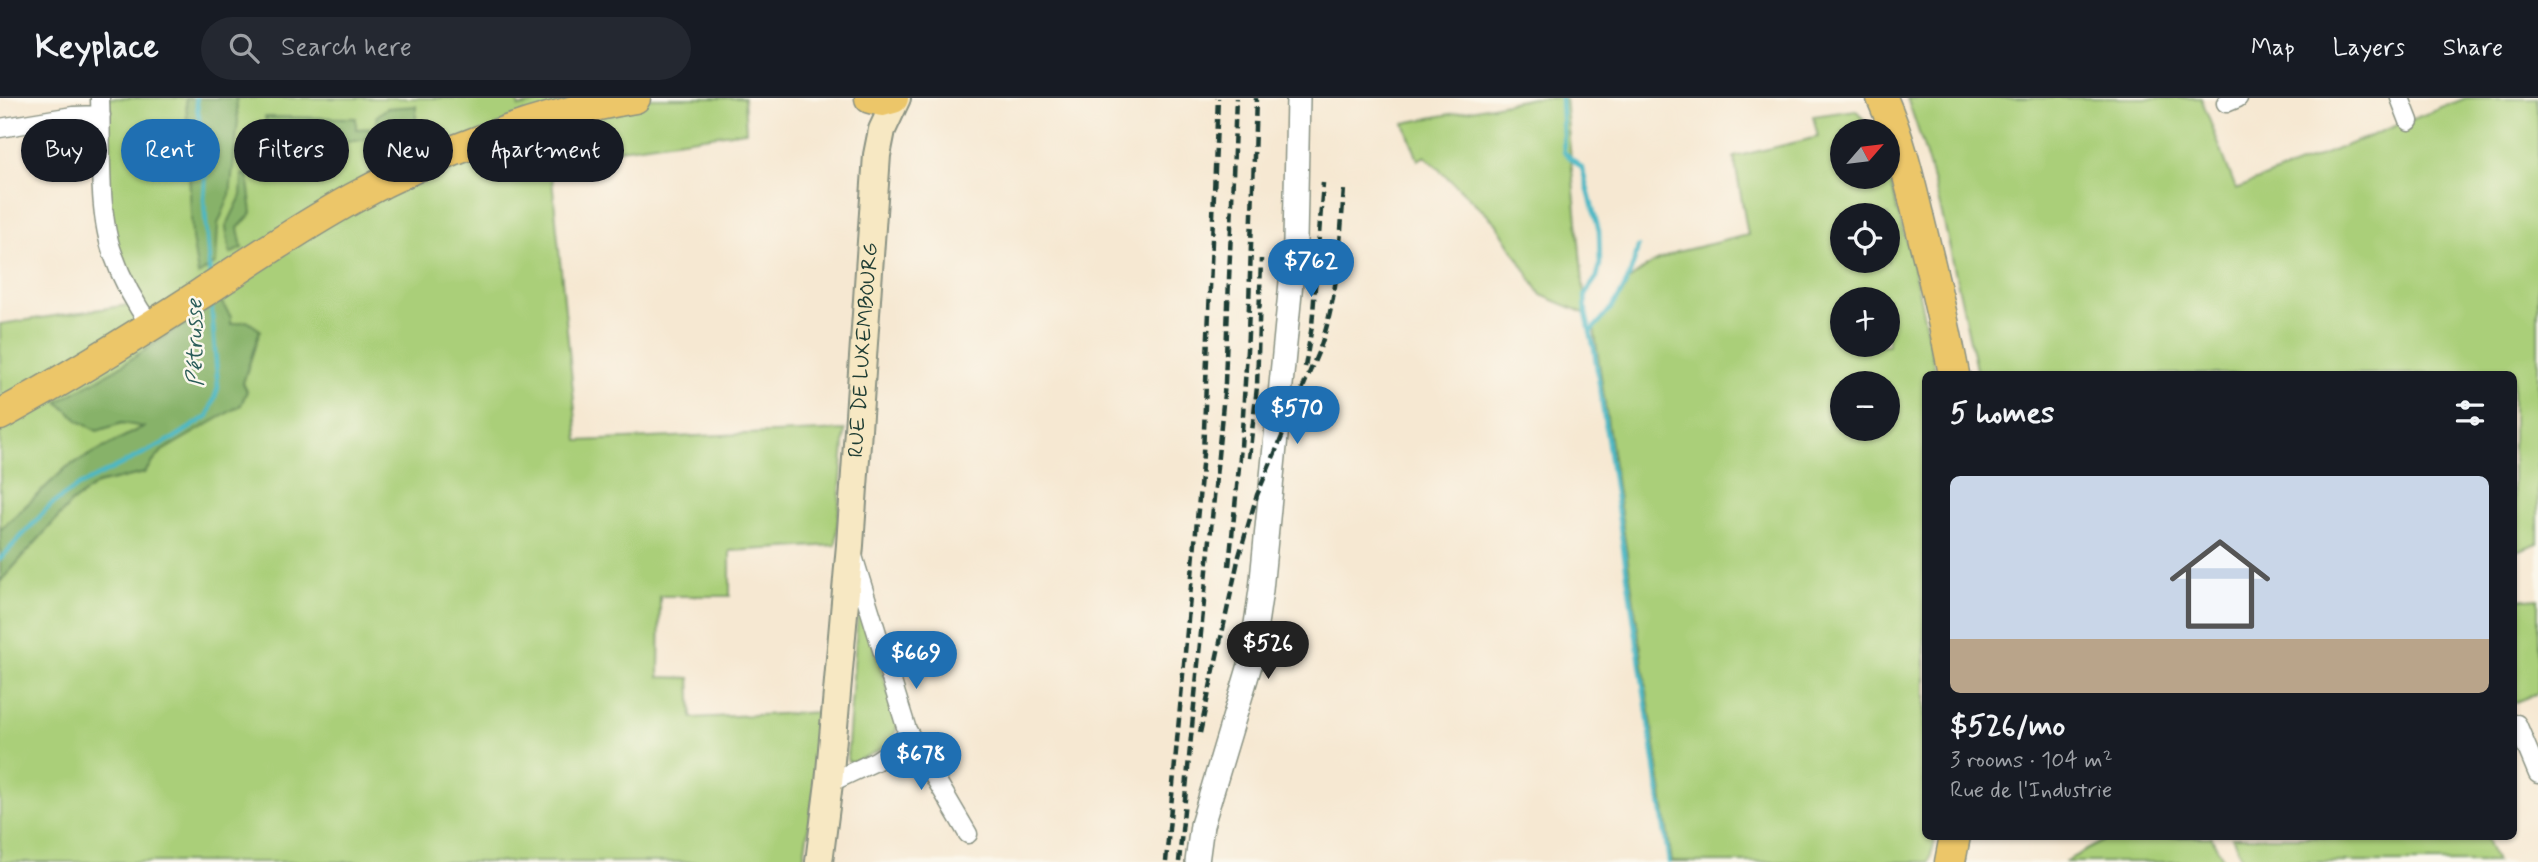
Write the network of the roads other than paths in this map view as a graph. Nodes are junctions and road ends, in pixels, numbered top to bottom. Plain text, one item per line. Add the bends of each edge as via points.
1 (635, 98) edge
2 (868, 98) edge
3 (895, 98) edge
4 (1298, 98) edge
5 (1882, 98) edge
6 (2400, 98) edge
7 (100, 107) edge
8 (2409, 121) dead end
9 (0, 128) edge
10 (877, 155) junction
11 (151, 326) junction
12 (1953, 371) edge
13 (0, 415) edge
14 (850, 545) junction
15 (2517, 724) dead end
16 (907, 730) junction
17 (2538, 774) edge
18 (830, 783) junction
19 (968, 834) dead end
20 (1954, 840) edge
21 (818, 862) edge
22 (1197, 862) edge
23 (1950, 862) edge

1 - 11 main road via 522,126 433,159 354,198
2 - 3 main road
2 - 10 main road, RUE DE LUXEMBOURG
3 - 10 main road, RUE DE LUXEMBOURG
4 - 22 street via 1295,242 1261,590 1250,665 1202,825
5 - 12 main road via 1909,178
6 - 8 street
7 - 9 street
7 - 11 street via 103,197 112,253
10 - 14 main road, RUE DE LUXEMBOURG
11 - 13 main road
14 - 16 street, RUE DE LUXEMBOURG
14 - 18 main road, RUE DE LUXEMBOURG
15 - 17 street
16 - 18 street via 903,743
16 - 19 street, RUE DE LUXEMBOURG
18 - 21 main road, RUE DE LUXEMBOURG
20 - 23 main road

